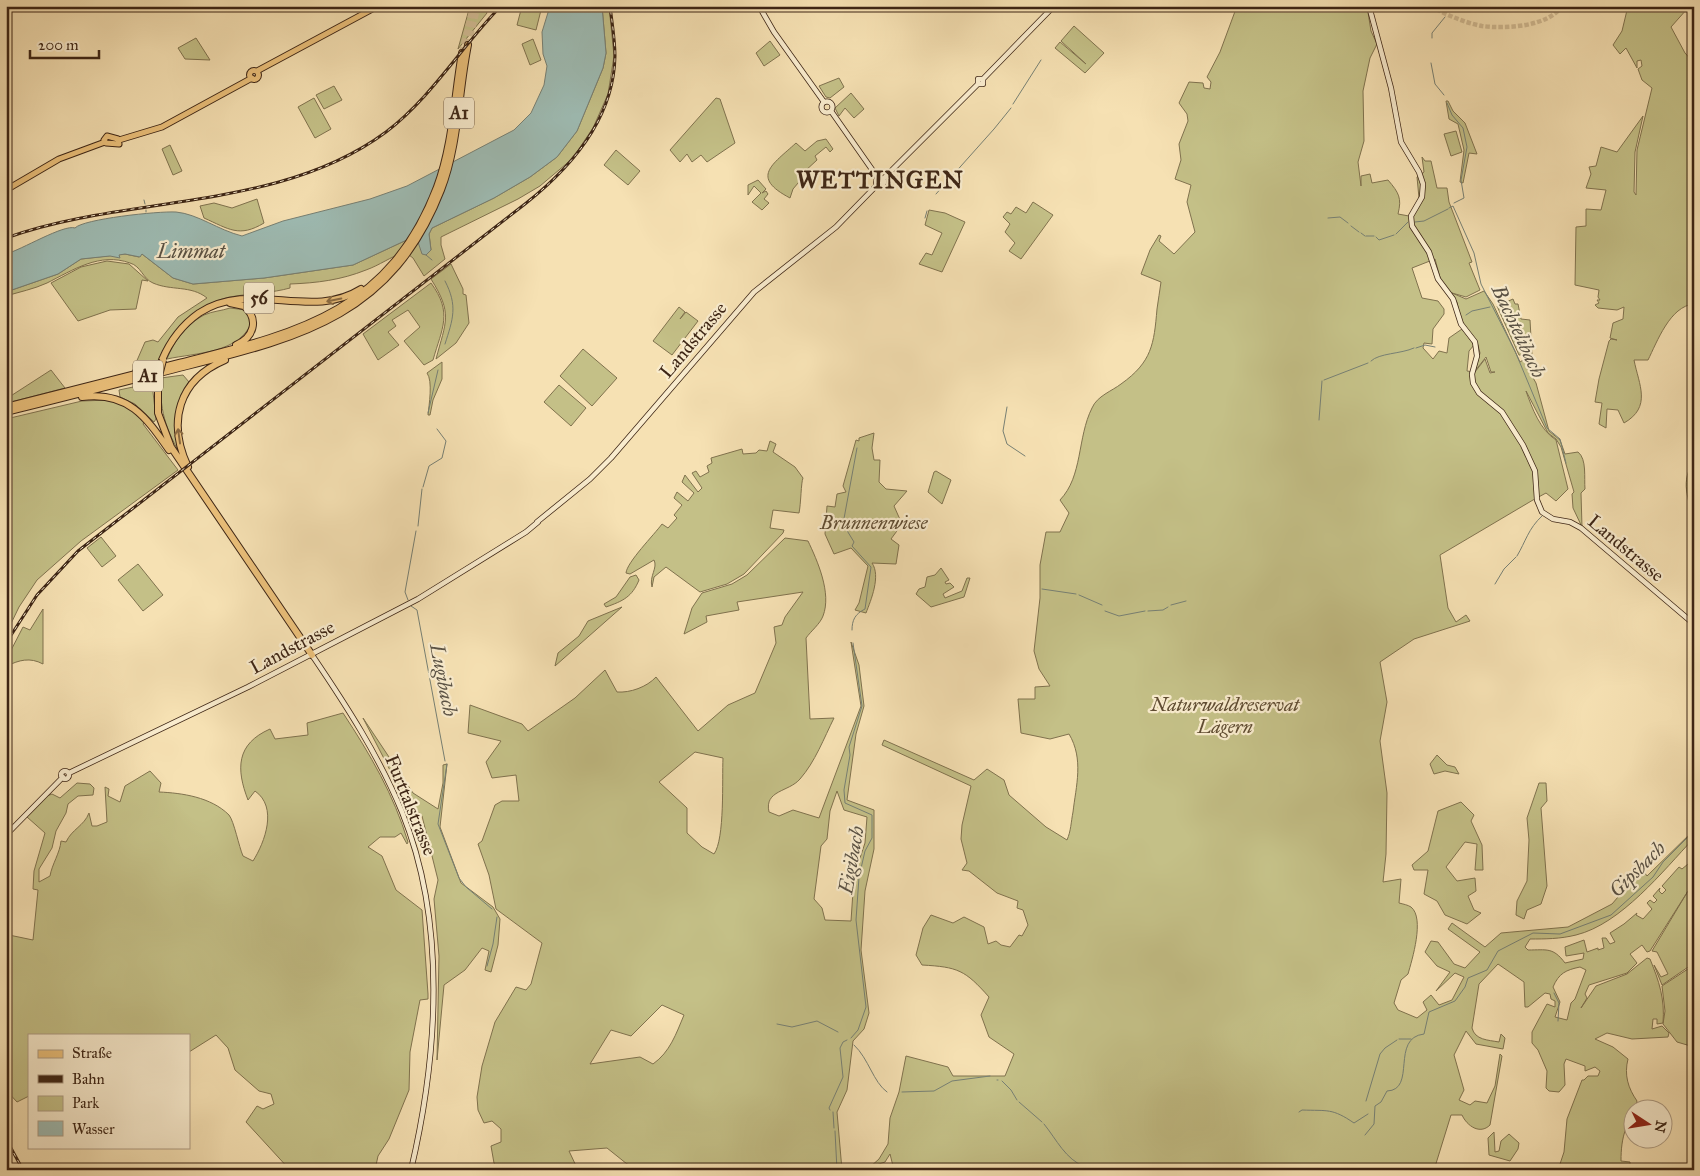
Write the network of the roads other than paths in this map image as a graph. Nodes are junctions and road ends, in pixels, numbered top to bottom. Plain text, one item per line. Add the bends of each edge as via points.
1 (759, 6) edge
2 (1054, 6) edge
3 (1369, 6) edge
4 (375, 7) edge
5 (468, 45) tunnel mouth
6 (462, 53) tunnel mouth
7 (824, 102) junction
8 (831, 111) junction
9 (448, 158) junction
10 (881, 179) junction
11 (6, 190) edge
12 (377, 279) junction
13 (221, 352) junction
14 (236, 354) junction
15 (163, 360) junction
16 (157, 380) junction
17 (61, 398) junction
18 (6, 407) edge
19 (6, 412) edge
20 (186, 473) junction
21 (205, 496) junction
22 (223, 524) junction
23 (1694, 624) edge
24 (312, 655) junction
25 (6, 835) edge
26 (411, 1170) edge

1 - 7 main road
2 - 10 main road via 983,78 984,84 978,84
3 - 23 main road, Landstrasse via 1399,122 1401,142 1423,184 1422,197 1411,216 1413,229 1429,252 1439,282 1452,299 1463,327 1475,342 1477,356 1473,384 1502,412 1529,456 1542,512 1583,529
4 - 11 main road via 274,63 258,73 256,79 251,76 162,127 119,140 116,146 105,142 59,159
5 - 9 highway, A1
6 - 9 highway, A1
7 - 8 main road via 832,104
7 - 8 main road via 823,110
8 - 10 main road
9 - 12 highway, A1 via 429,204 407,244
9 - 14 highway, A1 via 436,201 415,241 385,279 346,311 296,336
10 - 24 main road, Landstrasse via 884,184 877,184 836,227 760,286 594,476 522,534 428,594
12 - 13 highway, A1 via 349,303 317,322
12 -> 15 highway, 56 via 351,295 330,301 252,297 217,304 196,315 183,327 169,345
13 - 15 highway via 242,342 252,331 252,315 240,304 220,305 194,318 178,335
13 - 18 highway, A1
14 - 17 highway, A1
21 -> 14 highway via 190,472 182,450 179,412 185,394 198,376
15 - 16 highway, bridge
16 - 20 highway via 156,403 160,423
16 - 21 highway via 158,408 164,432
17 - 19 highway, A1
17 - 20 highway via 97,396 117,399 132,406 145,418
20 - 22 highway
21 - 22 highway
22 - 24 highway, Furttalstrasse
24 - 25 main road, Landstrasse via 69,773 67,778 62,777
24 - 26 main road, Furttalstrasse via 360,728 394,794 416,852 427,903 433,956 433,1005 422,1108

